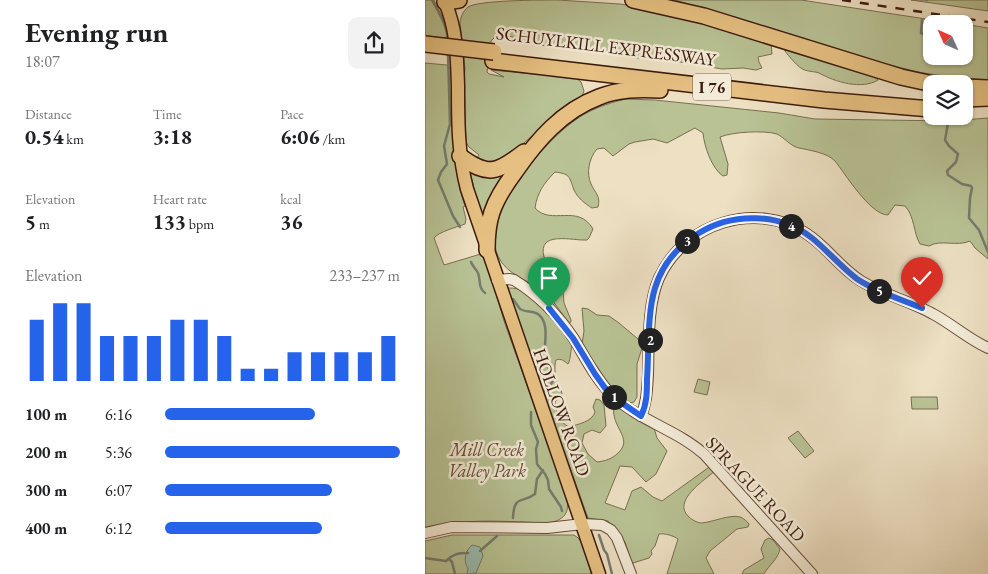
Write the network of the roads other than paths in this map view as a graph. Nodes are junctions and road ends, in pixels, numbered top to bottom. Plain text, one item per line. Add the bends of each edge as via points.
1 (633, 0) edge
2 (449, 1) edge
3 (425, 44) edge
4 (425, 54) edge
5 (493, 56) junction
6 (923, 82) edge
7 (973, 87) edge
8 (988, 88) edge
9 (778, 95) junction
10 (923, 98) edge
11 (988, 98) edge
12 (973, 99) edge
13 (988, 108) edge
14 (923, 109) edge
15 (973, 109) edge
16 (541, 137) junction
17 (460, 156) junction
18 (487, 250) junction
19 (497, 280) junction
20 (988, 348) edge
21 (641, 416) junction
22 (583, 524) junction
23 (425, 532) edge
24 (599, 574) edge
25 (631, 574) edge
26 (812, 574) edge

1 - 6 highway via 704,16
2 - 17 main road, HOLLOW ROAD via 456,35
3 - 5 highway, SCHUYLKILL EXPRESSWAY / I 76, bridge
4 - 5 highway, SCHUYLKILL EXPRESSWAY / I 76
5 - 9 highway, SCHUYLKILL EXPRESSWAY / I 76
5 - 10 highway, SCHUYLKILL EXPRESSWAY / I 76
7 - 8 highway
9 - 14 highway, SCHUYLKILL EXPRESSWAY / I 76
9 - 16 highway via 618,91 573,110
11 - 12 highway
13 - 15 highway
16 - 17 highway via 496,169 480,169
16 - 18 highway via 498,198 489,222
17 - 18 main road, HOLLOW ROAD via 469,197
18 - 19 main road, HOLLOW ROAD
19 - 21 street, SPRAGUE ROAD via 514,280 549,308 605,388
19 - 22 main road, HOLLOW ROAD
20 - 21 street via 933,314 859,280 797,229 769,219 733,220 706,229 688,241 669,260 658,280 652,299 646,397
21 - 26 street, SPRAGUE ROAD via 683,438 704,454
22 - 23 street via 553,528 451,527
22 - 24 main road, HOLLOW ROAD
22 - 25 street via 602,525 611,530 620,543

